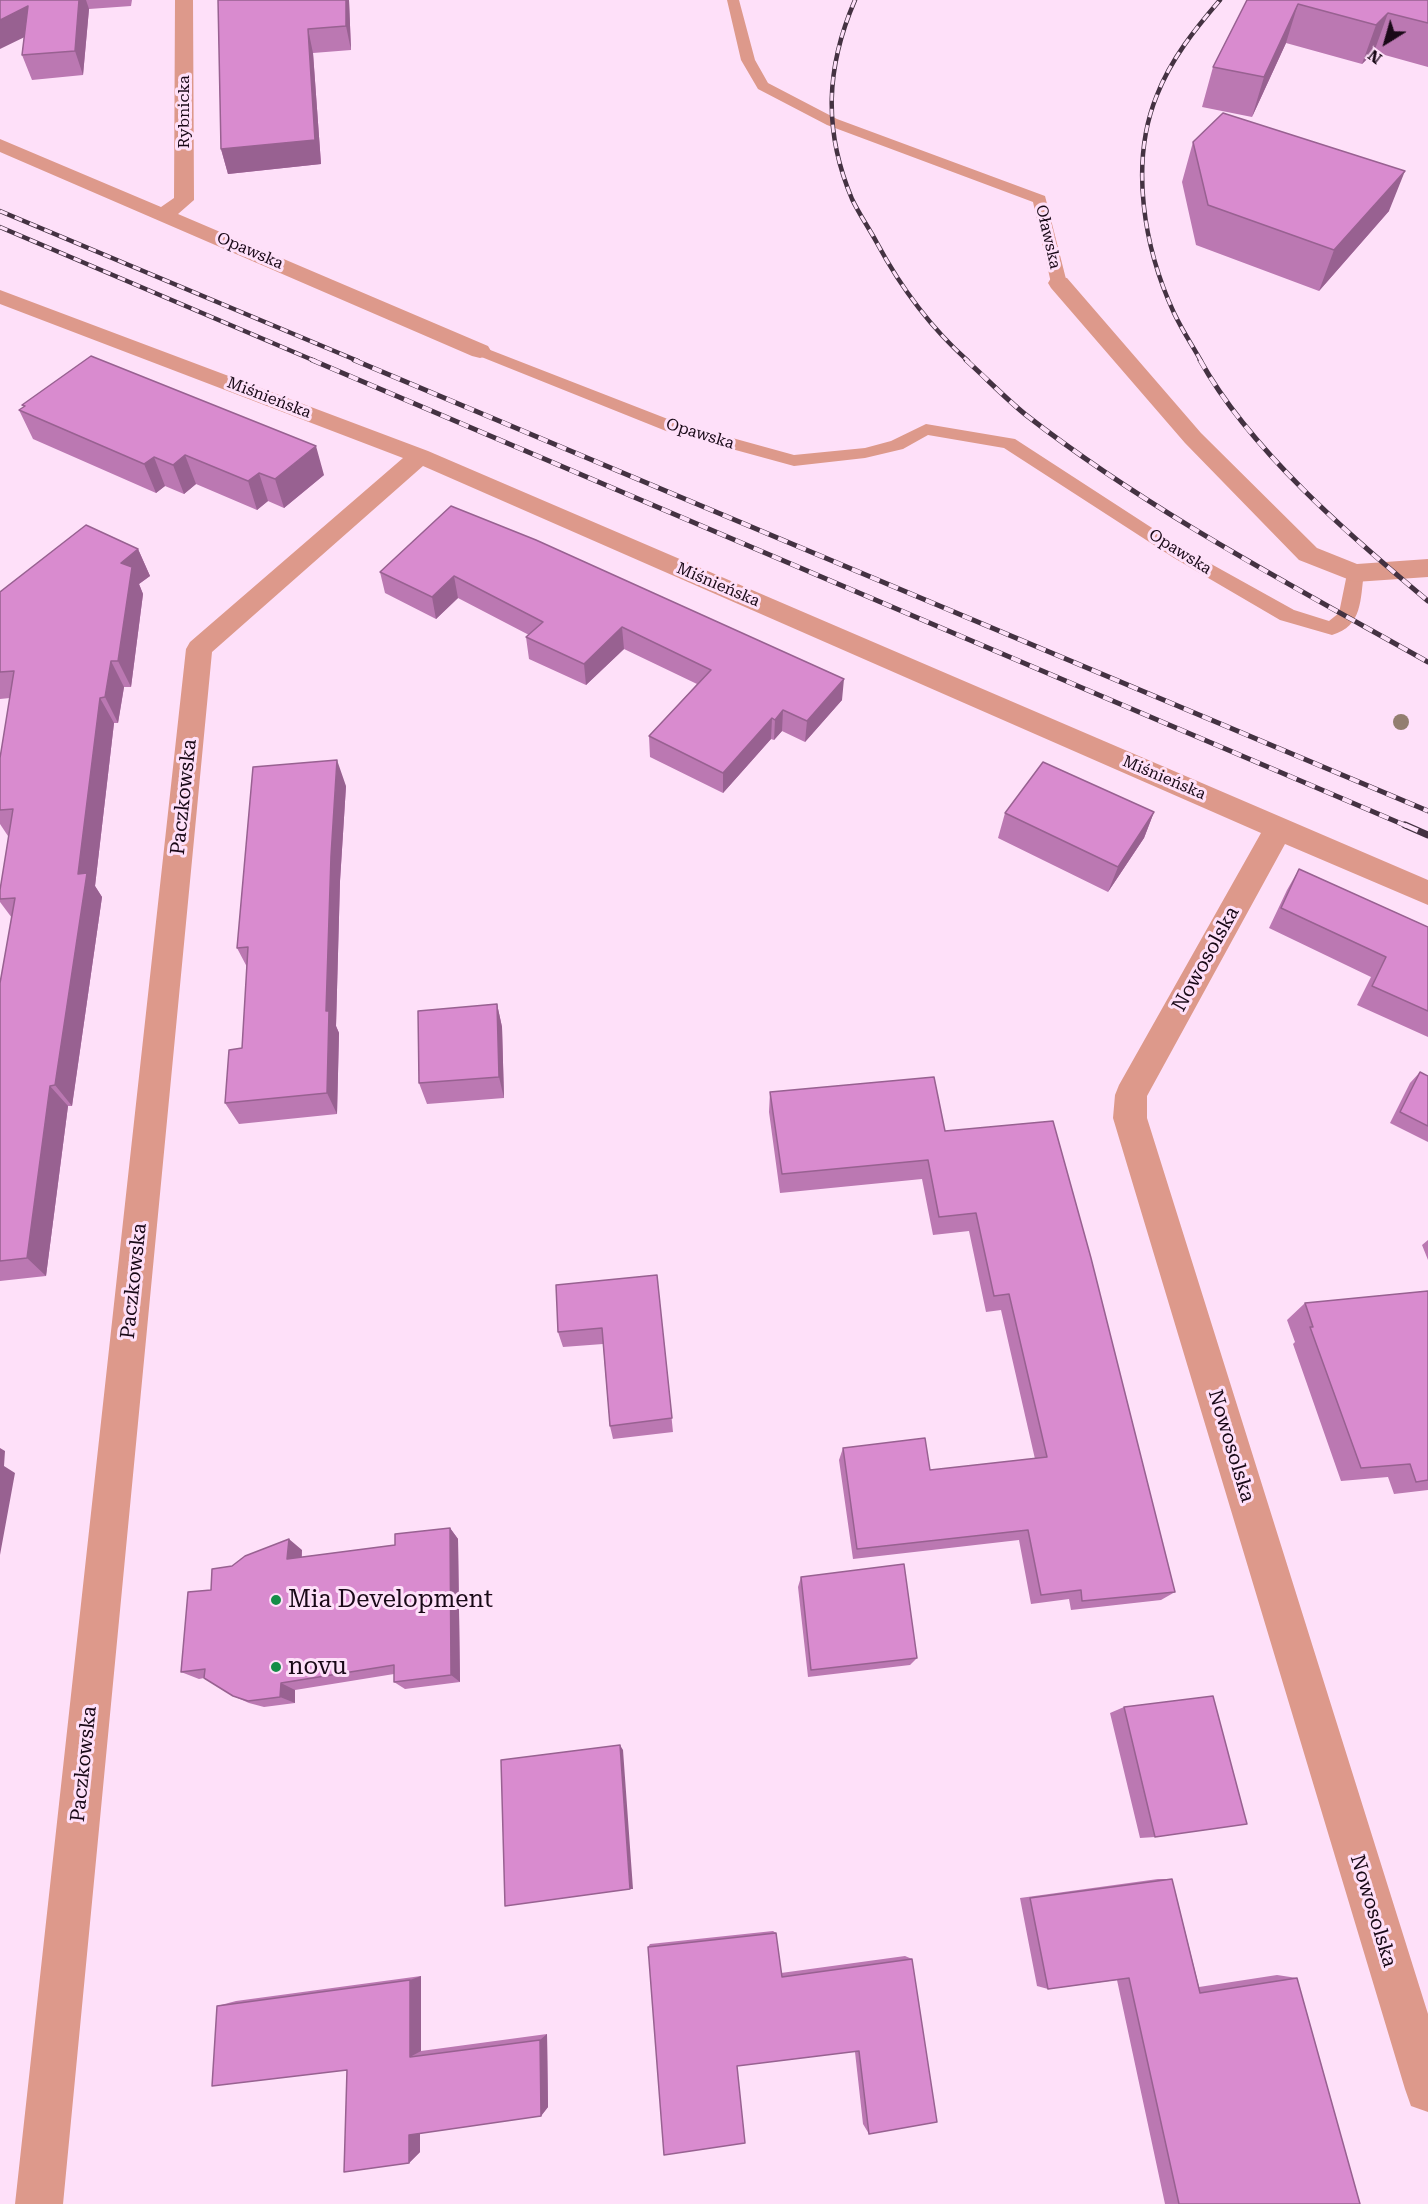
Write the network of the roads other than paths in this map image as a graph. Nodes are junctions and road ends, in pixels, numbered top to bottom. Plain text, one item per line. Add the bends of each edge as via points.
1 (184, 0) edge
2 (733, 0) edge
3 (0, 145) edge
4 (164, 214) junction
5 (1059, 283) joint
6 (0, 296) edge
7 (480, 351) joint
8 (420, 456) junction
9 (1428, 568) edge
10 (1355, 573) junction
11 (1279, 828) junction
12 (1428, 893) edge
13 (1428, 2089) edge
14 (39, 2204) edge

1 - 4 street, Rybnicka via 184,200
2 - 5 lane, Oławska via 748,60 763,86 832,122 1040,199
3 - 4 street, Opawska
4 - 7 street, Opawska
5 - 10 street, Oławska via 1193,438 1308,554
6 - 8 street, Miśnieńska
7 - 10 lane, Opawska via 672,427 794,461 865,453 897,445 926,429 1009,443 1180,554 1267,604 1287,615 1332,628 1348,616
8 - 11 street, Miśnieńska
8 - 14 street, Paczkowska via 199,649
9 - 10 street
11 - 12 street, Miśnieńska
11 - 13 street, Nowosolska via 1131,1095 1130,1118

